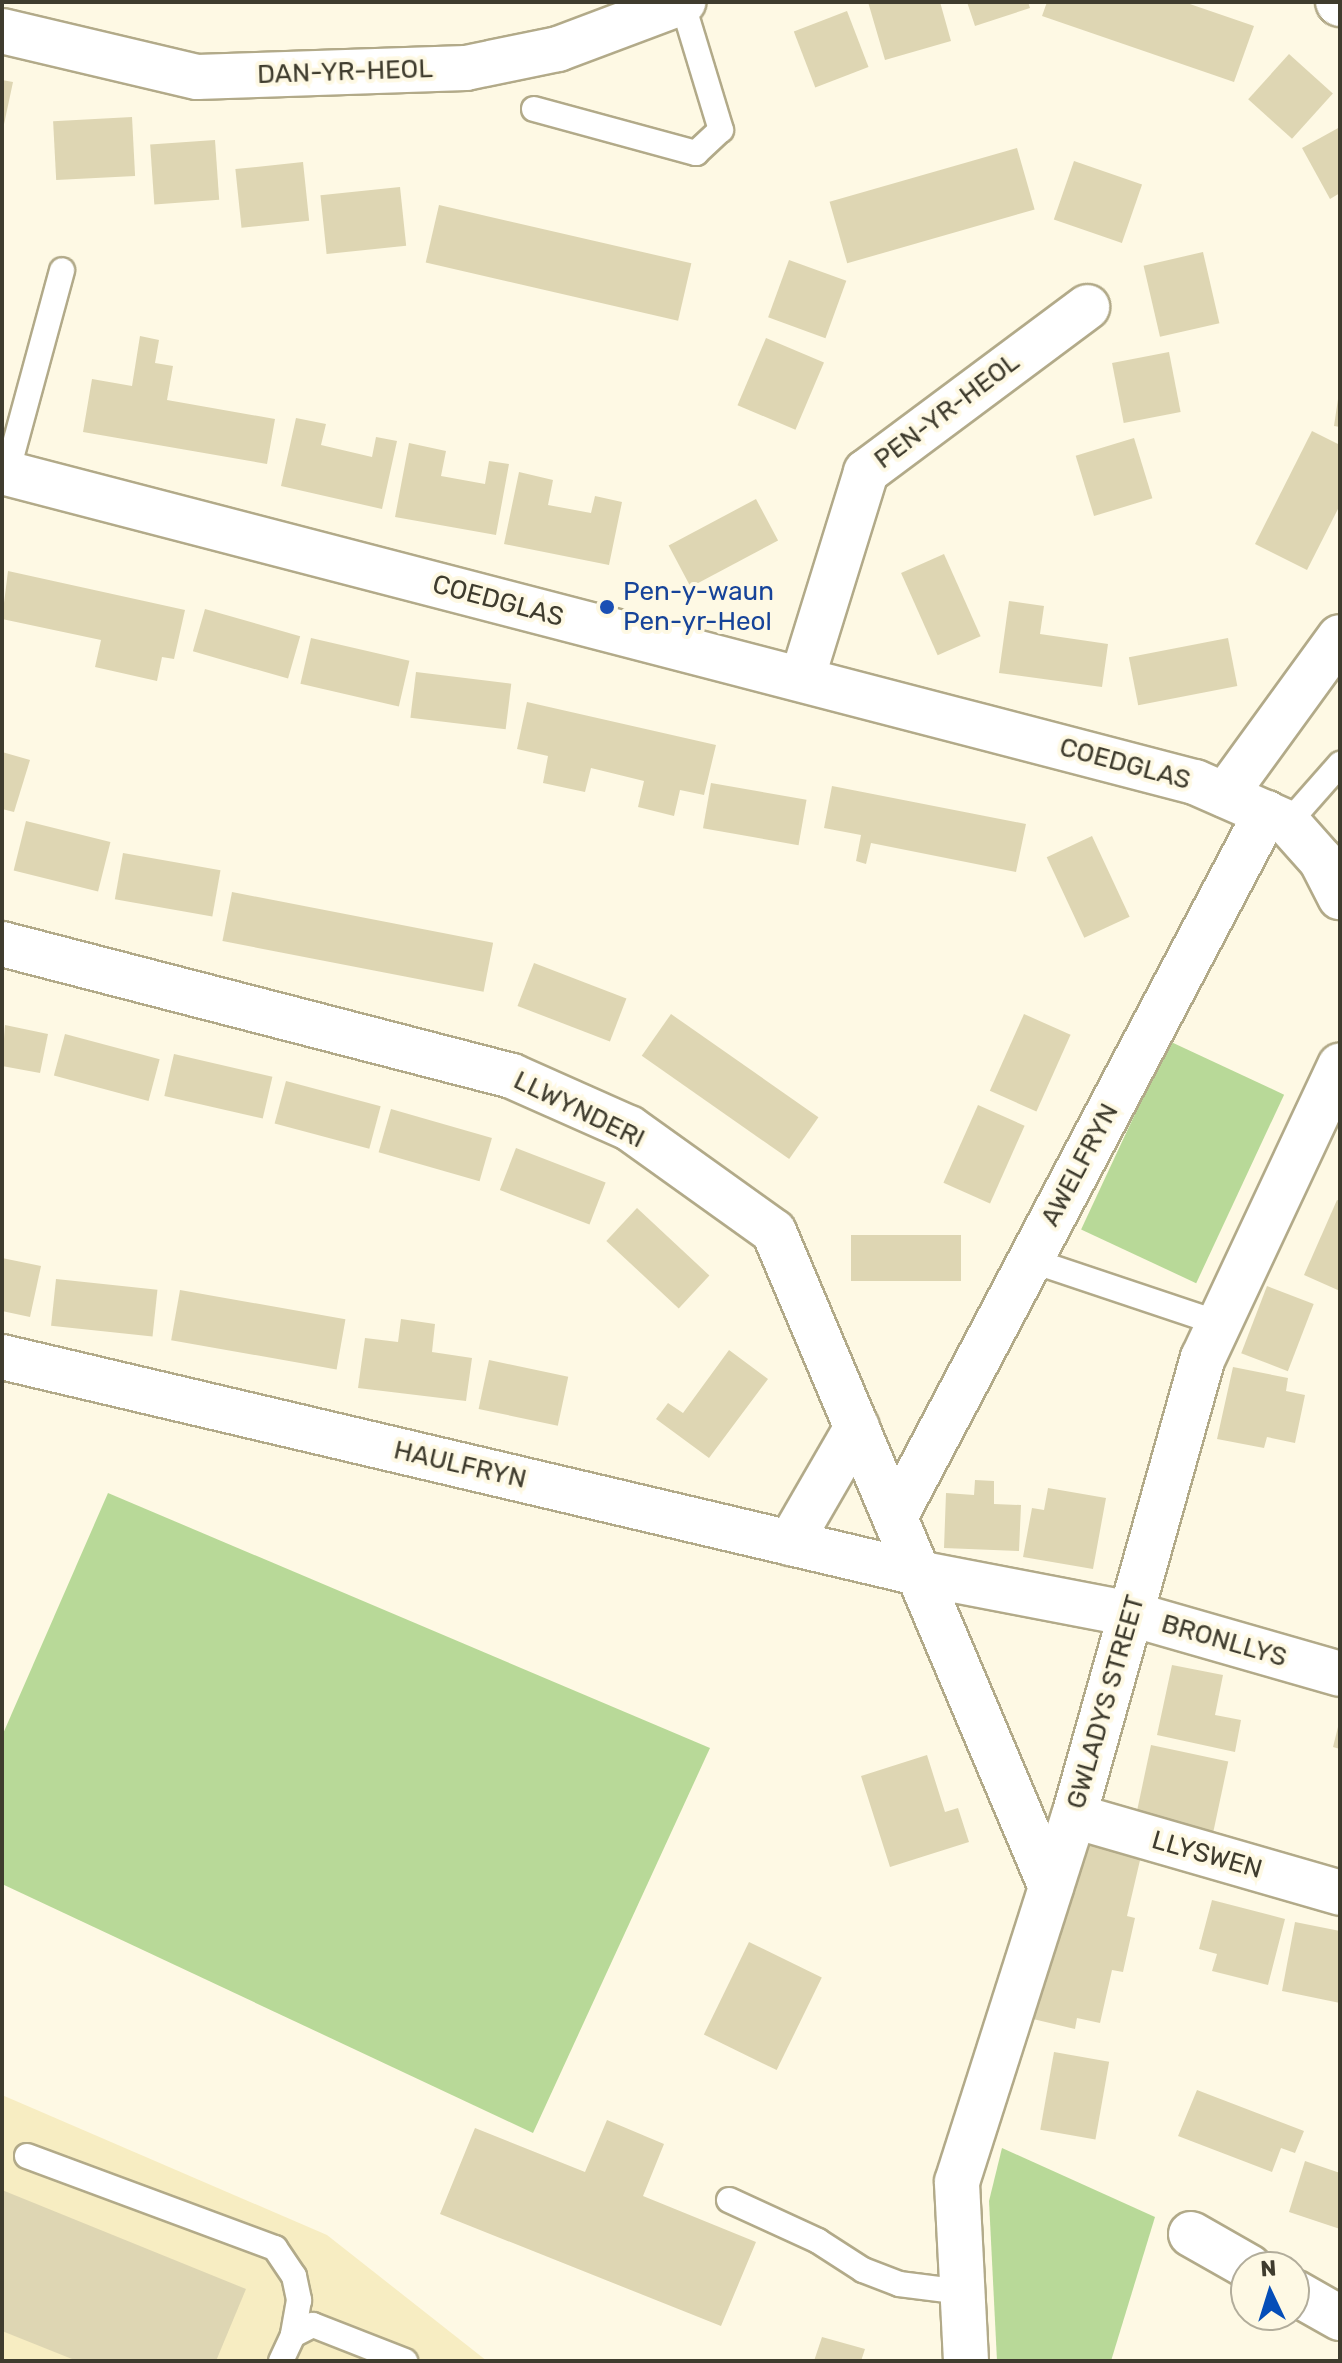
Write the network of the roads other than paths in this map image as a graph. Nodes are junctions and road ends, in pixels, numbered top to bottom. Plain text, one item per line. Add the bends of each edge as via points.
1 (683, 2) edge
2 (2, 31) edge
3 (534, 109) dead end
4 (62, 270) dead end
5 (1087, 307) dead end
6 (4, 472) edge
7 (1340, 637) edge
8 (802, 679) junction
9 (1340, 764) edge
10 (1225, 795) junction
11 (1277, 818) junction
12 (1340, 897) edge
13 (2, 944) edge
14 (1340, 1065) edge
15 (1030, 1260) junction
16 (1218, 1323) junction
17 (2, 1357) edge
18 (857, 1427) junction
19 (895, 1517) junction
20 (790, 1543) junction
21 (918, 1573) junction
22 (1131, 1614) junction
23 (1340, 1674) edge
24 (1074, 1816) junction
25 (1051, 1887) junction
26 (1340, 1893) edge
27 (27, 2156) dead end
28 (729, 2200) dead end
29 (1191, 2234) dead end
30 (1230, 2256) edge
31 (962, 2292) junction
32 (1310, 2301) edge
33 (1340, 2318) edge
34 (293, 2335) junction
35 (281, 2361) edge
36 (405, 2361) edge
37 (966, 2361) edge

1 - 2 street, DAN-YR-HEOL via 558,49 466,68 197,77
1 - 3 lane via 721,130 696,153
4 - 6 lane
5 - 8 street, PEN-YR-HEOL via 866,472
6 - 8 street, COEDGLAS
7 - 10 street
8 - 10 street, COEDGLAS via 1195,782
9 - 11 lane
10 - 11 street
11 - 12 street via 1321,860
11 - 15 street, AWELFRYN
13 - 18 street, LLWYNDERI via 512,1076 629,1128 774,1232
14 - 16 street, GWLADYS STREET
15 - 16 lane
15 - 19 street, AWELFRYN
16 - 22 street, GWLADYS STREET via 1203,1358
17 - 20 street, HAULFRYN
18 - 19 street, LLWYNDERI
18 - 20 street
19 - 21 street, LLWYNDERI
20 - 21 street, HAULFRYN
21 - 22 street, BRONLLYS
21 - 25 street, LLWYNDERI
22 - 23 street, BRONLLYS
22 - 24 street, GWLADYS STREET
24 - 25 street, GWLADYS STREET
24 - 26 street, LLYSWEN
25 - 31 street, GWLADYS STREET via 957,2182
27 - 34 lane via 275,2248 294,2276 299,2300
28 - 31 lane via 818,2241 875,2275 899,2284
29 - 30 street
31 - 37 street, GWLADYS STREET
32 - 33 street
34 - 35 lane
34 - 36 lane via 313,2325

